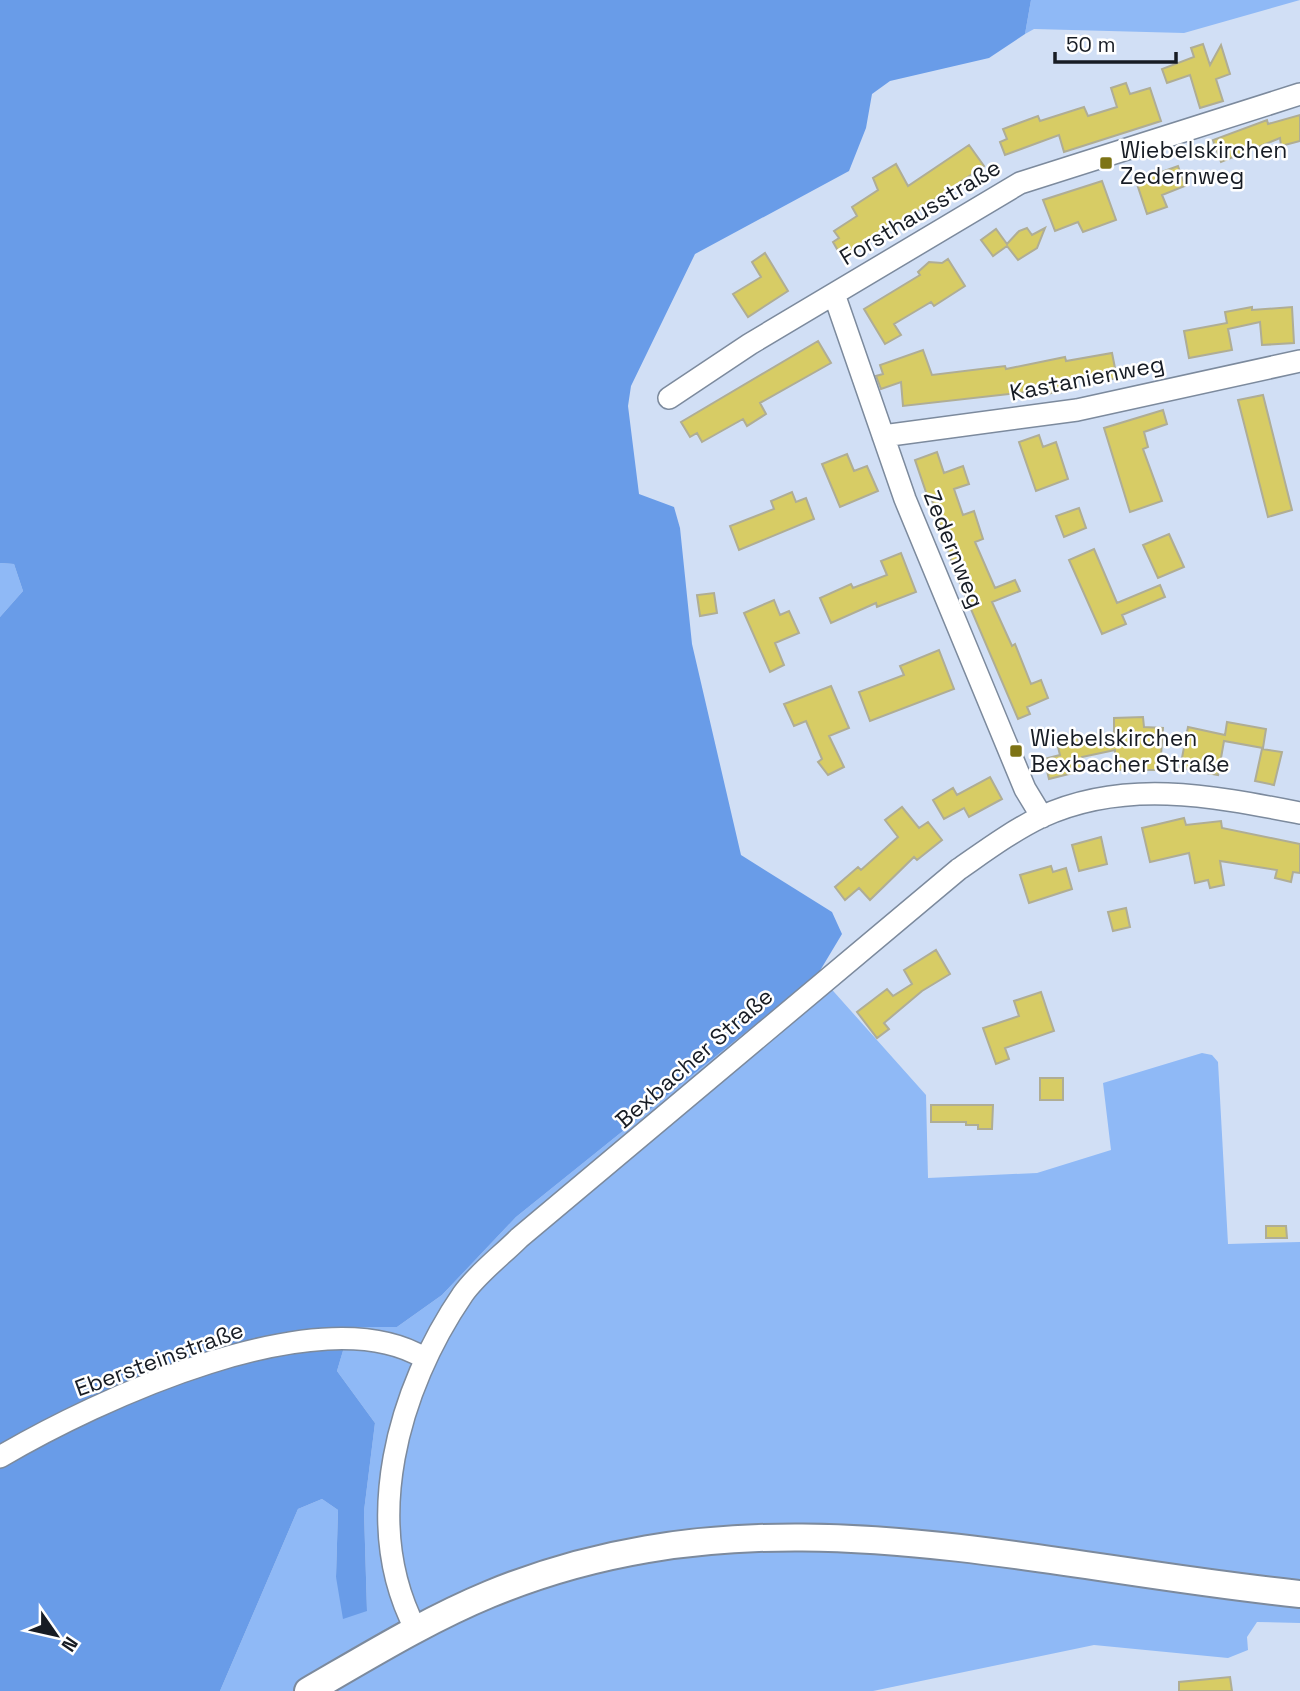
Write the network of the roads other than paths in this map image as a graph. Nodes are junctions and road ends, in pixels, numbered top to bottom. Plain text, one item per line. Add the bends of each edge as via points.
1 (1300, 94) edge
2 (834, 295) junction
3 (1300, 360) edge
4 (669, 398) dead end
5 (883, 436) junction
6 (1300, 813) edge
7 (1042, 817) junction
8 (424, 1358) junction
9 (0, 1457) edge
10 (1300, 1594) edge
11 (416, 1630) junction
12 (308, 1691) edge

1 - 2 street, Forsthausstraße via 1020,183
2 - 4 street, Forsthausstraße
2 - 5 street, Zedernweg
3 - 5 street, Kastanienweg via 1077,410
5 - 7 street, Zedernweg via 949,608 1025,789
6 - 7 street, Bexbacher Straße via 1202,794 1159,792 1086,801
7 - 8 street, Bexbacher Straße via 959,869 520,1238 465,1292
8 - 9 street, Ebersteinstraße via 407,1348 370,1339 330,1338 234,1355 50,1428
8 - 11 street, Bexbacher Straße via 394,1459 390,1516 400,1600
10 - 11 main road via 965,1546 803,1536 722,1540 620,1555 490,1594
11 - 12 main road

